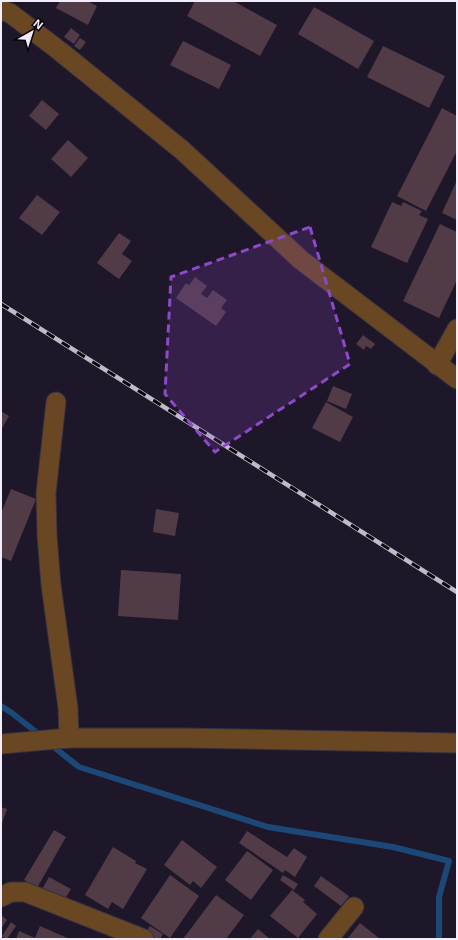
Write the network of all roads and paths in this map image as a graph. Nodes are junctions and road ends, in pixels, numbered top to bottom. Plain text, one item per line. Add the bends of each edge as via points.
1 (9, 8) edge
2 (457, 329) edge
3 (437, 365) junction
4 (457, 379) edge
5 (56, 402) dead end
6 (67, 738) junction
7 (457, 743) edge
8 (1, 744) edge
9 (1, 897) edge
10 (354, 907) dead end
11 (144, 939) edge
12 (328, 939) edge

1 - 3 street via 182,150 301,260
2 - 3 street
3 - 4 street
5 - 6 street via 46,493 47,535 51,585 68,708
6 - 7 street
6 - 8 street
9 - 11 street via 11,892 25,892
10 - 12 street

